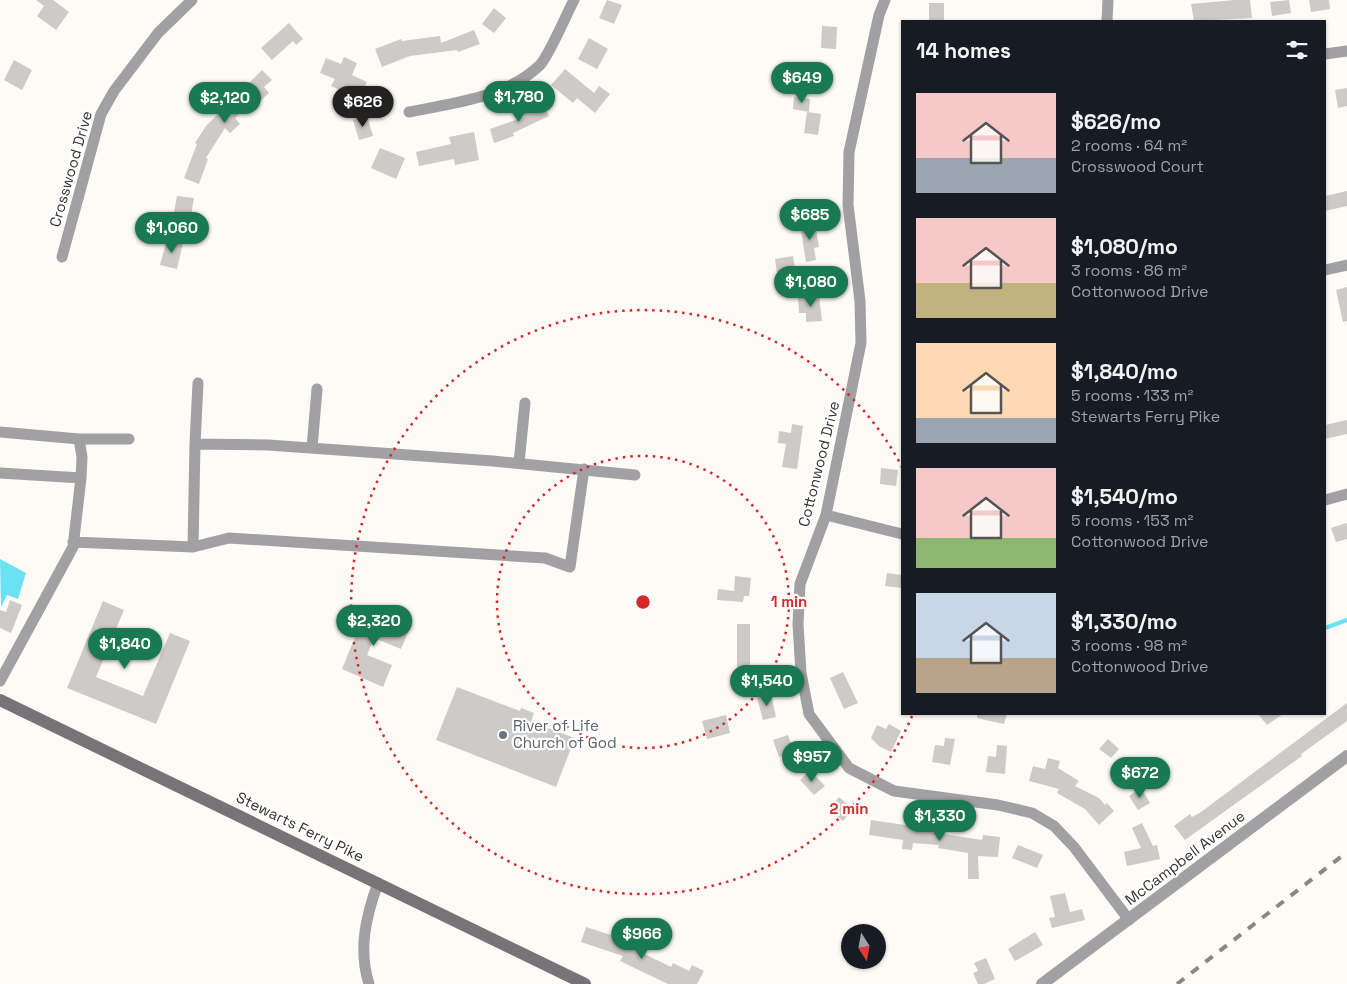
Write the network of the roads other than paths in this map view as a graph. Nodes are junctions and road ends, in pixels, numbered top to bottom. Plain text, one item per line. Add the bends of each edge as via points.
1 (192, 0) edge
2 (574, 0) edge
3 (885, 0) edge
4 (1108, 0) edge
5 (1107, 20) edge
6 (1347, 51) edge
7 (1326, 54) edge
8 (409, 112) dead end
9 (62, 257) dead end
10 (1347, 265) edge
11 (1326, 270) edge
12 (198, 383) dead end
13 (318, 390) dead end
14 (526, 403) dead end
15 (0, 432) edge
16 (78, 438) junction
17 (129, 440) dead end
18 (195, 444) junction
19 (312, 448) junction
20 (519, 463) junction
21 (584, 469) junction
22 (0, 473) edge
23 (635, 475) dead end
24 (81, 478) junction
25 (1347, 494) edge
26 (1326, 500) edge
27 (826, 515) junction
28 (901, 534) edge
29 (73, 542) junction
30 (193, 547) junction
31 (0, 681) edge
32 (0, 700) edge
33 (1347, 756) edge
34 (378, 883) junction
35 (1129, 920) junction
36 (370, 984) edge
37 (585, 984) edge
38 (1042, 984) edge

1 - 9 street, Crosswood Drive via 158,33 114,91 101,114
2 - 8 street via 541,64 534,69 483,96
3 - 27 street, Cottonwood Drive via 850,152 848,205 860,301 861,344
4 - 5 street
6 - 7 street
10 - 11 street
12 - 18 street
13 - 19 street
14 - 20 street
15 - 16 street
16 - 17 street
16 - 24 street via 82,457
18 - 19 street
18 - 30 street
19 - 20 street
20 - 21 street
21 - 23 street
21 - 30 street via 570,567 545,558 239,538
22 - 24 street
24 - 29 street
25 - 26 street
27 - 28 street
27 - 35 street, Cottonwood Drive via 800,584 798,624 800,674 809,714 829,742 849,768 894,791 998,805 1032,813 1054,826 1074,847
29 - 30 street
29 - 31 street
32 - 34 main road, Stewarts Ferry Pike
33 - 35 street, McCampbell Avenue
34 - 36 street via 365,926 364,955
34 - 37 main road, Stewarts Ferry Pike
35 - 38 street, McCampbell Avenue

